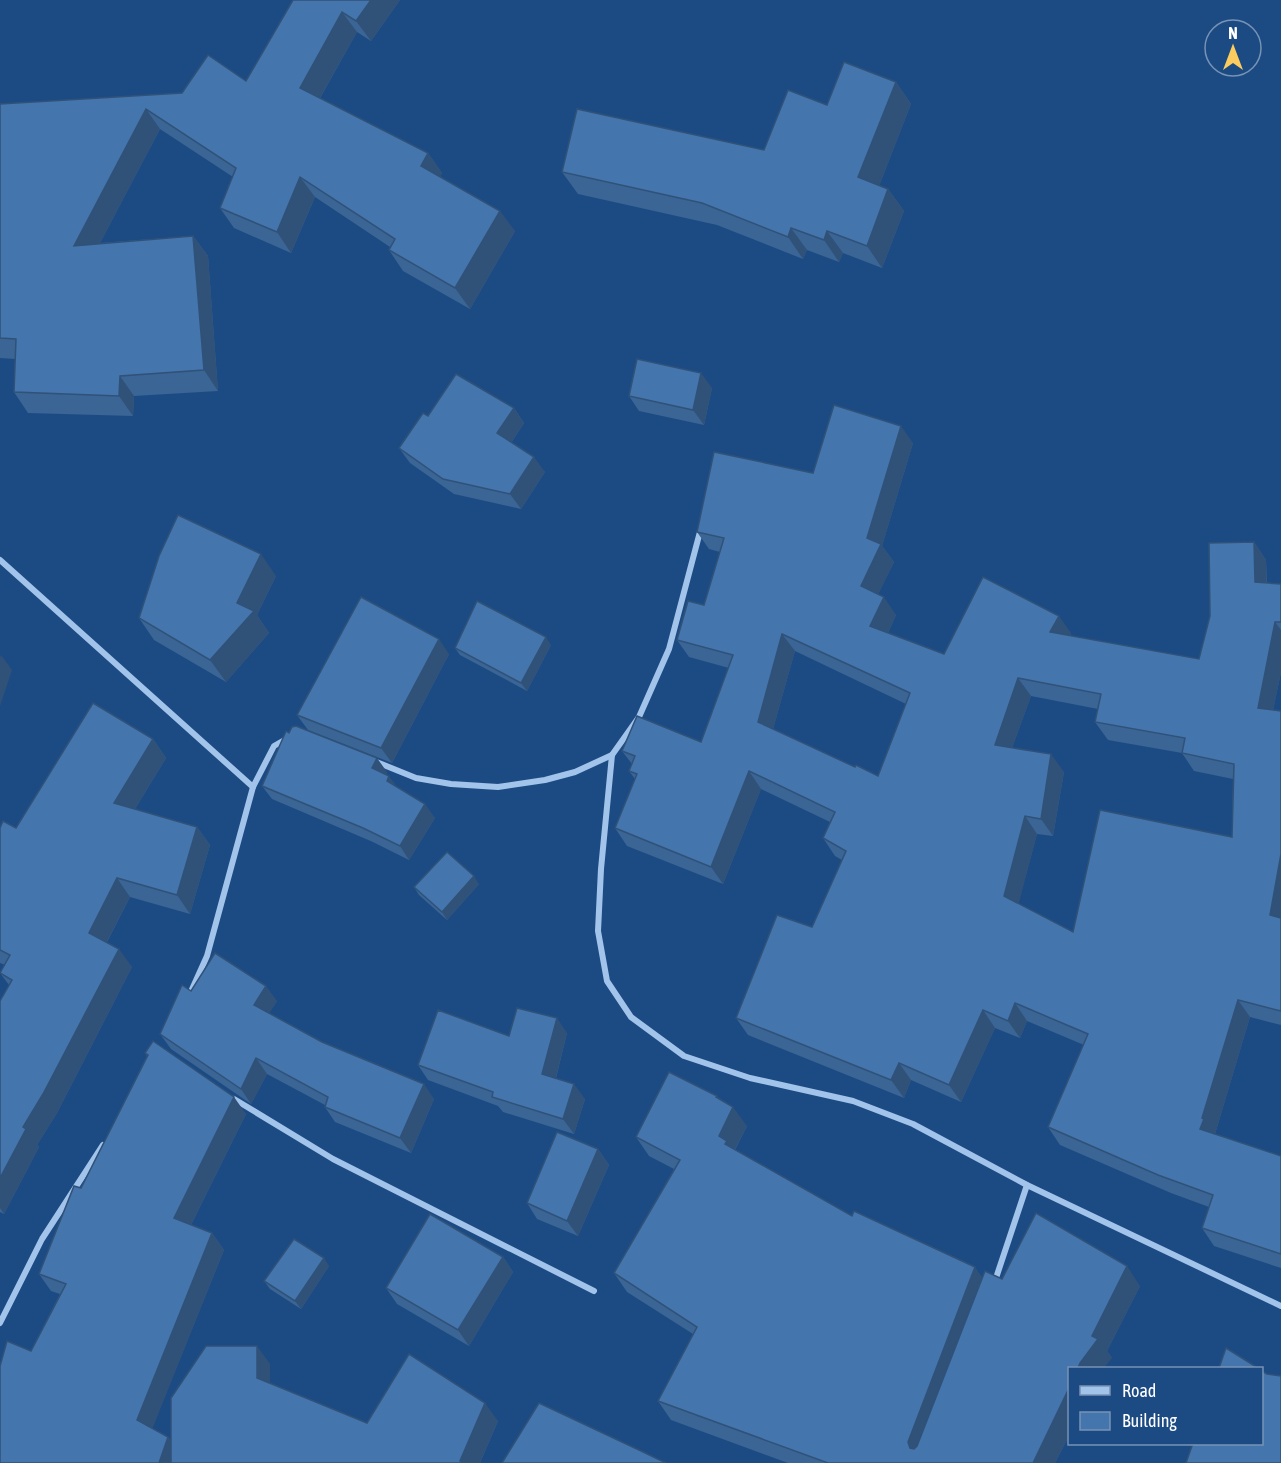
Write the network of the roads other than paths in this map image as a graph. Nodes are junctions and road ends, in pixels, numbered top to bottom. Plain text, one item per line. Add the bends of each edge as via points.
1 (702, 522) edge
2 (0, 560) edge
3 (292, 736) edge
4 (612, 755) junction
5 (364, 757) edge
6 (253, 787) junction
7 (188, 999) edge
8 (231, 1097) edge
9 (106, 1140) edge
10 (1027, 1185) junction
11 (992, 1290) edge
12 (594, 1291) dead end
13 (1281, 1306) edge
14 (0, 1323) edge

1 - 4 street via 669,649 639,717
2 - 6 street
3 - 6 street via 274,746
4 - 5 street via 545,780 498,787 416,778
4 - 10 street via 598,931 607,981 631,1017 684,1056 750,1078 853,1101 913,1124
6 - 7 street via 207,956
8 - 12 street via 333,1159
9 - 14 street via 42,1239
10 - 11 street
10 - 13 street

